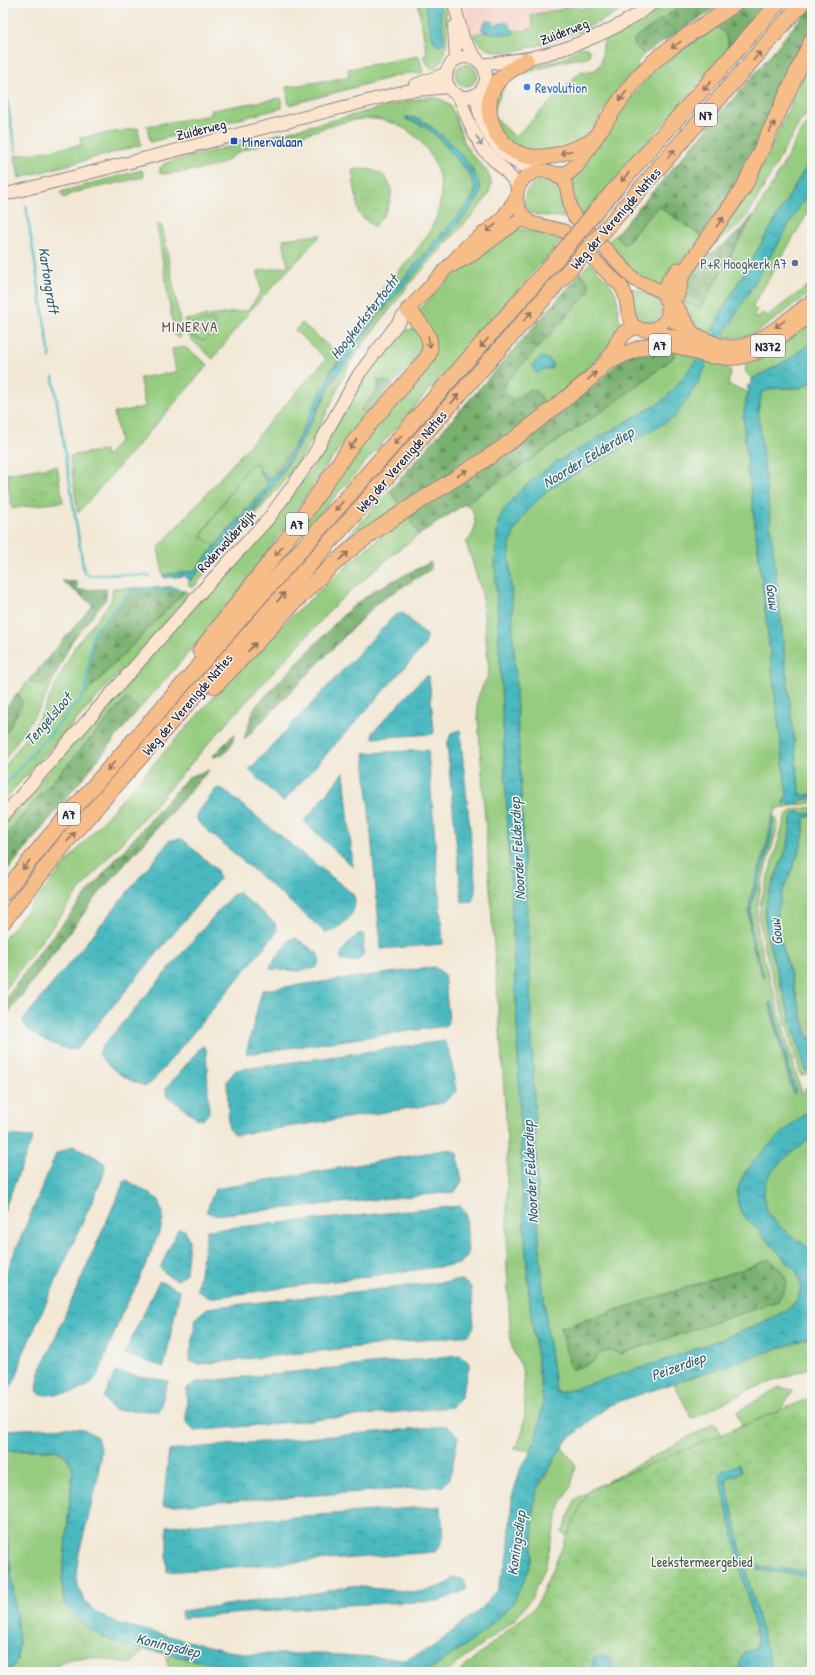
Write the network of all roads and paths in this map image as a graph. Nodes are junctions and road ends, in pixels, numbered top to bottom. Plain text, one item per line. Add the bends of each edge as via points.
1 (653, 3) edge
2 (736, 3) edge
3 (778, 3) edge
4 (802, 3) edge
5 (454, 6) edge
6 (812, 40) edge
7 (456, 59) junction
8 (526, 60) junction
9 (479, 61) junction
10 (447, 72) junction
11 (486, 79) junction
12 (449, 87) junction
13 (406, 91) junction
14 (478, 93) junction
15 (459, 96) junction
16 (595, 139) junction
17 (538, 171) junction
18 (558, 176) junction
19 (517, 192) junction
20 (3, 195) edge
21 (528, 221) junction
22 (446, 269) junction
23 (812, 301) edge
24 (672, 308) junction
25 (408, 310) junction
26 (510, 314) joint
27 (812, 314) edge
28 (633, 329) junction
29 (661, 334) junction
30 (503, 346) joint
31 (710, 351) junction
32 (607, 362) junction
33 (136, 737) junction
34 (126, 774) junction
35 (3, 816) edge
36 (3, 894) edge
37 (3, 922) edge

1 - 8 street, Zuiderweg via 640,13 580,43
2 -> 16 highway via 658,59 640,76 623,96
3 -> 26 highway, Weg der Verenigde Naties / N7, bridge via 596,211
30 -> 4 highway, Weg der Verenigde Naties / N7, bridge
5 - 7 street
5 - 9 street via 464,41
24 -> 6 highway via 680,278 744,187
7 - 9 street via 465,56
7 - 10 street
8 - 9 street, Zuiderweg
8 - 11 street, Zuiderweg
16 -> 8 highway via 565,153 534,158 516,152 501,140 489,118 490,98 499,80
9 - 11 street via 486,71
10 - 12 street
10 - 13 street, Zuiderweg
11 - 14 street via 484,87
12 - 13 street, Zuiderweg
12 - 15 street
13 - 20 street, Zuiderweg
14 - 15 street via 470,97
14 - 17 street via 476,100 479,113 496,146 517,164
15 -> 19 street via 483,149 514,180
16 - 18 highway via 576,166
17 - 18 main road via 547,171
17 - 19 main road, Roderwolderdijk via 525,176
18 - 24 main road, N372 via 567,185 574,216 634,279 658,290
19 - 21 main road via 518,208
19 -> 22 main road, Roderwolderdijk via 500,220 466,247
21 - 22 main road, Roderwolderdijk via 519,221 472,255
21 - 28 main road via 561,230 610,277 622,294 620,315 624,324
22 - 25 main road, Roderwolderdijk
23 -> 31 main road, N372 via 755,342
24 - 28 main road via 665,321 657,328
24 - 29 main road
24 - 31 main road, N372
25 -> 33 highway, A7 via 428,335 430,348 427,358 353,443 283,545
25 - 35 street, Roderwolderdijk via 358,374 307,466 269,518
26 -> 33 highway, Weg der Verenigde Naties / A7
27 - 31 main road, N372 via 757,353 735,358
28 - 29 main road, N372 via 638,336 646,338
28 - 32 highway, A7 via 620,336
29 - 31 main road, N372
34 -> 30 highway, Weg der Verenigde Naties / A7
31 - 32 highway, A7 via 675,346 647,346 632,349
34 -> 32 highway, A7 via 319,578 355,546 419,500 512,441 577,390
33 -> 36 highway, Weg der Verenigde Naties / A7
37 -> 34 highway, Weg der Verenigde Naties / A7 via 65,843

